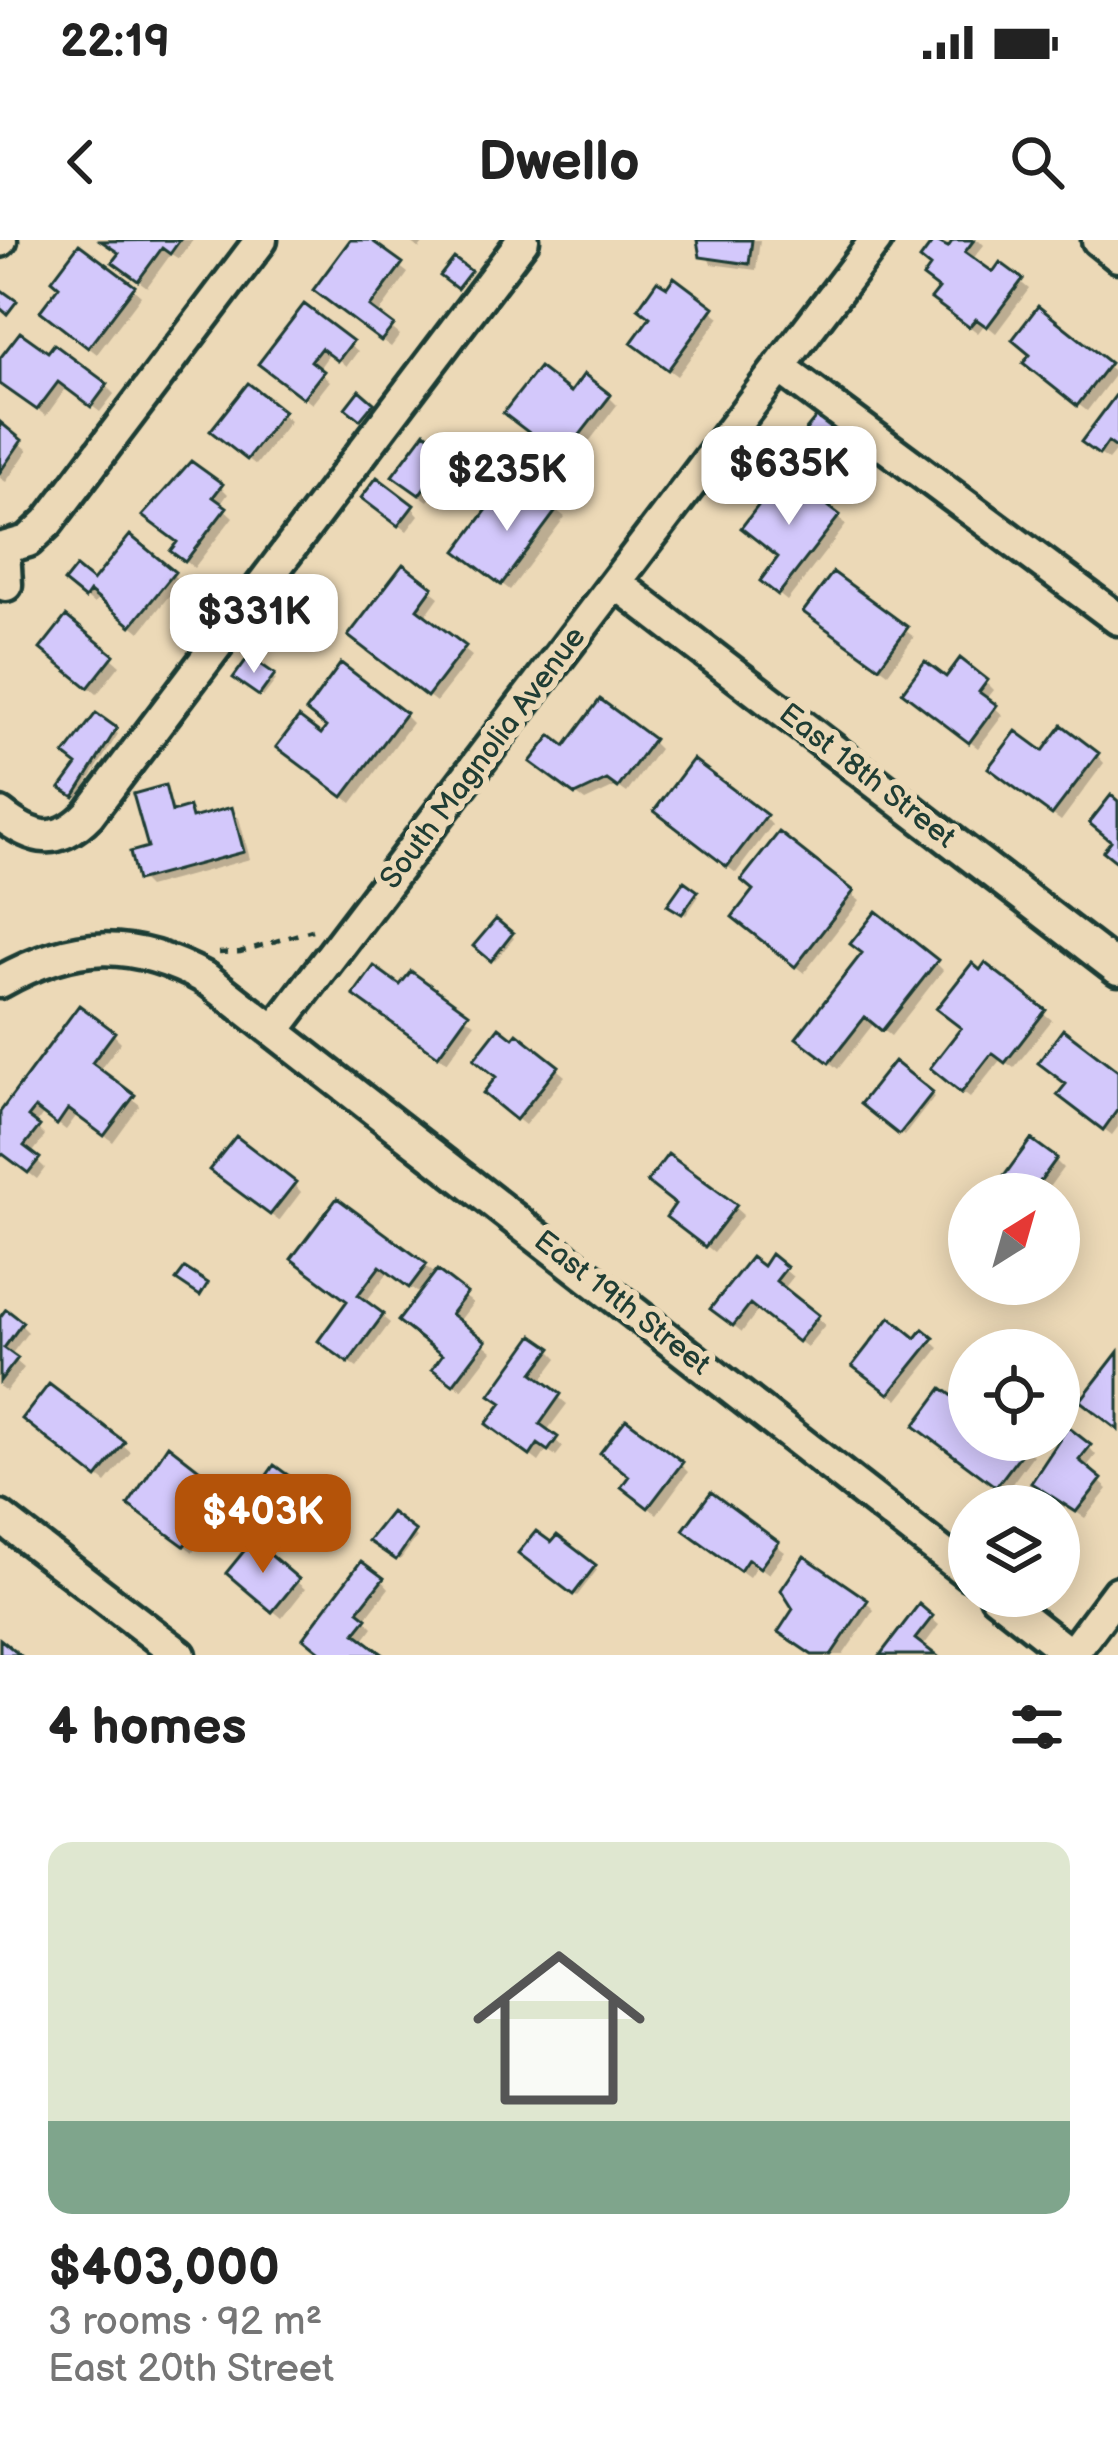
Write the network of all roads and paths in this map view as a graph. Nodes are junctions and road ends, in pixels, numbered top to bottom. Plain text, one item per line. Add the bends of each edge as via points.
1 (261, 240) edge
2 (524, 240) edge
3 (876, 240) edge
4 (1098, 240) edge
5 (1118, 256) edge
6 (779, 367) junction
7 (2, 549) edge
8 (616, 583) junction
9 (6, 585) dead end
10 (1118, 620) edge
11 (0, 814) edge
12 (324, 920) dead end
13 (200, 953) dead end
14 (1118, 969) edge
15 (0, 982) edge
16 (274, 1031) junction
17 (0, 1517) edge
18 (948, 1558) edge
19 (1118, 1592) edge
20 (1023, 1617) edge
21 (180, 1655) edge
22 (1071, 1655) edge

1 - 7 street via 48,521 28,542
2 - 11 street via 89,814 61,838 46,838
3 - 6 street, South Magnolia Avenue
4 - 5 street
6 - 8 street, South Magnolia Avenue
6 - 10 street
7 - 9 street
8 - 14 street, East 18th Street
8 - 16 street, South Magnolia Avenue
12 - 13 path via 284,941
15 - 16 street via 85,950 137,949 207,979
16 - 18 street, East 19th Street
17 - 21 street
19 - 22 street
20 - 22 street

